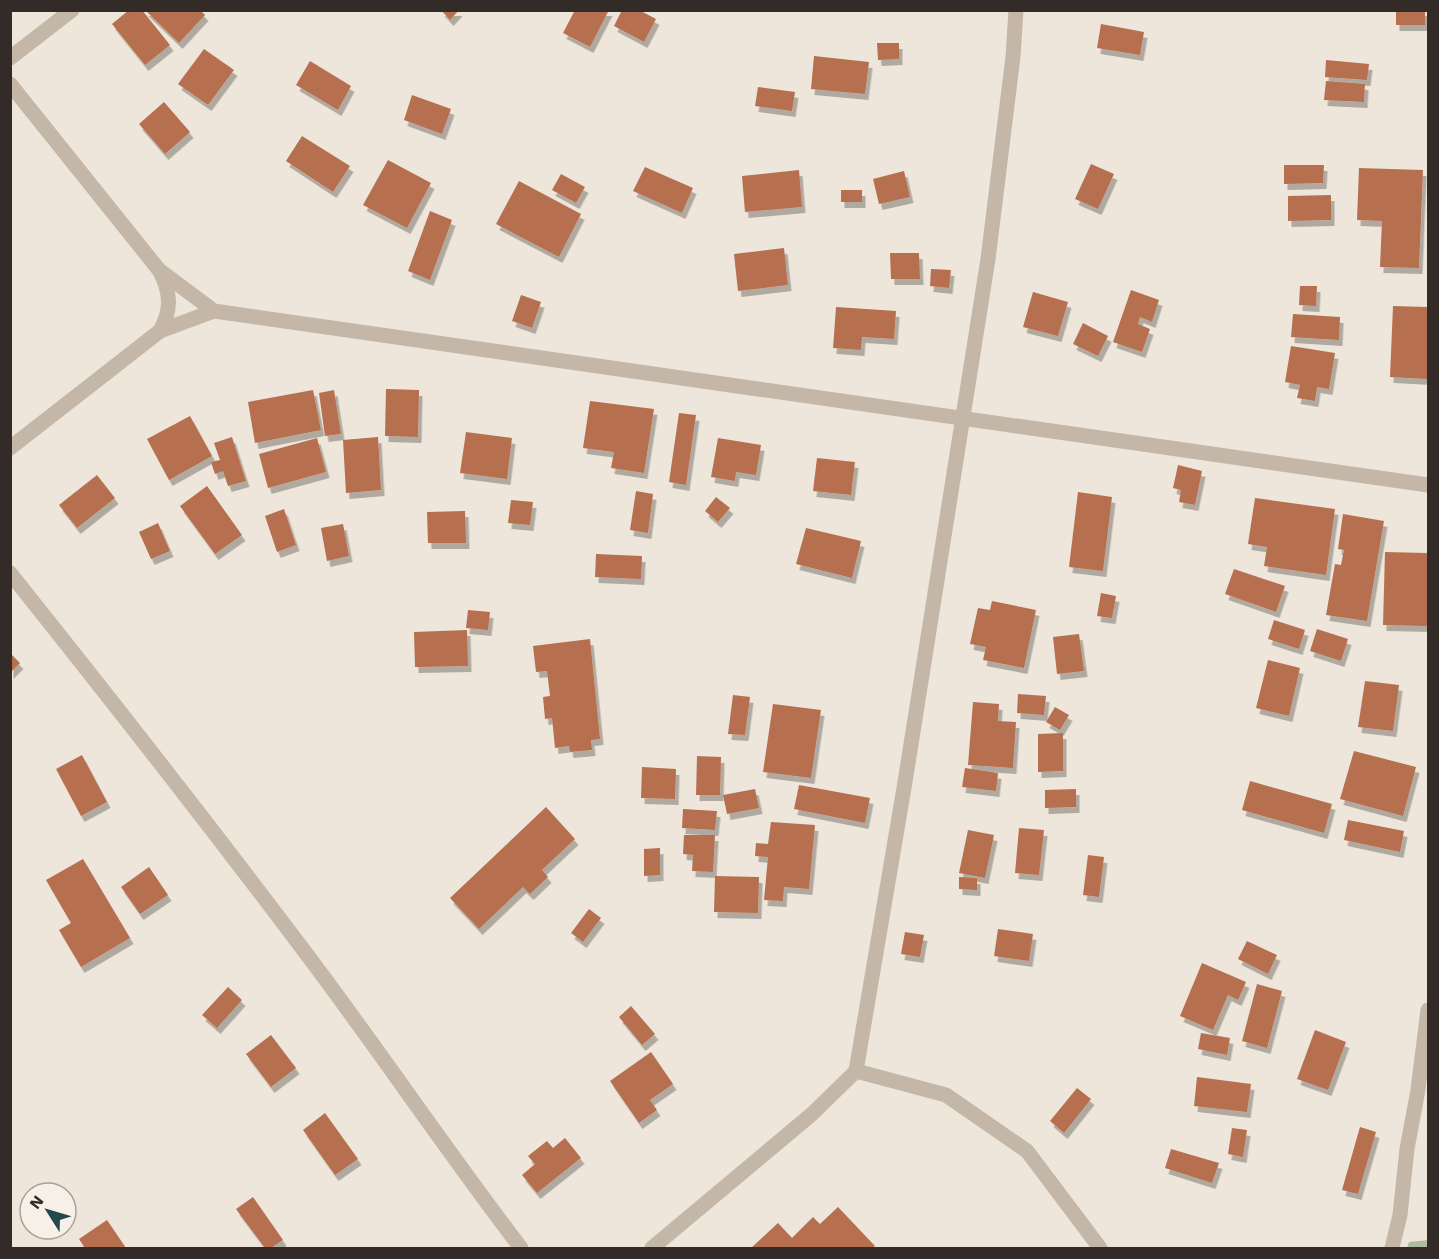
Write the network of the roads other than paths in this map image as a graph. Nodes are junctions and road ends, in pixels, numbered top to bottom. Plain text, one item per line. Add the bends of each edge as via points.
1 (72, 10) edge
2 (1016, 10) edge
3 (10, 58) edge
4 (10, 84) edge
5 (159, 270) junction
6 (214, 311) junction
7 (160, 332) junction
8 (961, 420) junction
9 (10, 448) edge
10 (1428, 485) edge
11 (10, 573) edge
12 (1428, 1010) edge
13 (856, 1071) junction
14 (1423, 1091) edge
15 (521, 1248) edge
16 (652, 1248) edge
17 (1100, 1248) edge
18 (1392, 1248) edge

1 - 3 street
2 - 8 street via 988,260
4 - 5 street
5 - 6 street
5 - 7 street via 169,296 169,309
6 - 7 street
6 - 8 street
7 - 9 street
8 - 10 street
8 - 13 street
11 - 15 street via 303,950
12 - 14 street
13 - 16 street via 813,1114
13 - 17 street via 946,1095 1027,1151
14 - 18 street via 1407,1149

